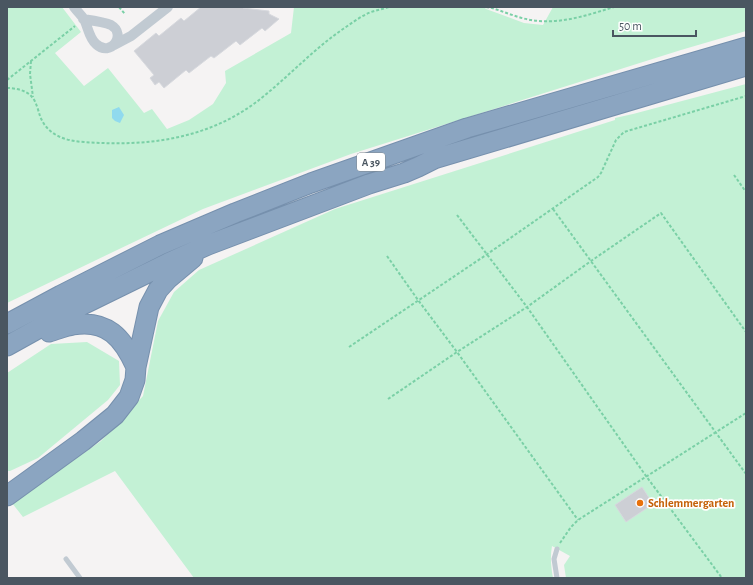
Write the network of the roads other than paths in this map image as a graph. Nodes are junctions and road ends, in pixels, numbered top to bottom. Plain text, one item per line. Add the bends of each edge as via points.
1 (74, 7) edge
2 (169, 7) edge
3 (178, 7) edge
4 (83, 18) junction
5 (114, 45) junction
6 (746, 47) edge
7 (746, 66) edge
8 (208, 245) junction
9 (7, 324) edge
10 (7, 346) edge
11 (136, 367) junction
12 (30, 478) junction
13 (7, 484) edge
14 (7, 496) edge
15 (557, 549) road end
16 (66, 559) dead end
17 (80, 578) edge
18 (557, 578) edge

1 - 4 street
2 - 3 street
2 - 5 street via 131,36
4 - 5 street via 95,44 104,49
4 - 5 street via 111,25 118,36
6 - 9 highway, A 39 via 467,128 311,183 160,245
7 - 8 highway, A 39 via 434,159
8 - 10 highway, A 39 via 70,312
8 - 11 highway via 158,290 149,307
10 - 11 highway via 71,325 98,325 112,332 121,341
11 - 12 highway via 129,397 115,415
12 - 13 highway
12 - 14 highway
15 - 18 lane via 554,560
16 - 17 lane

